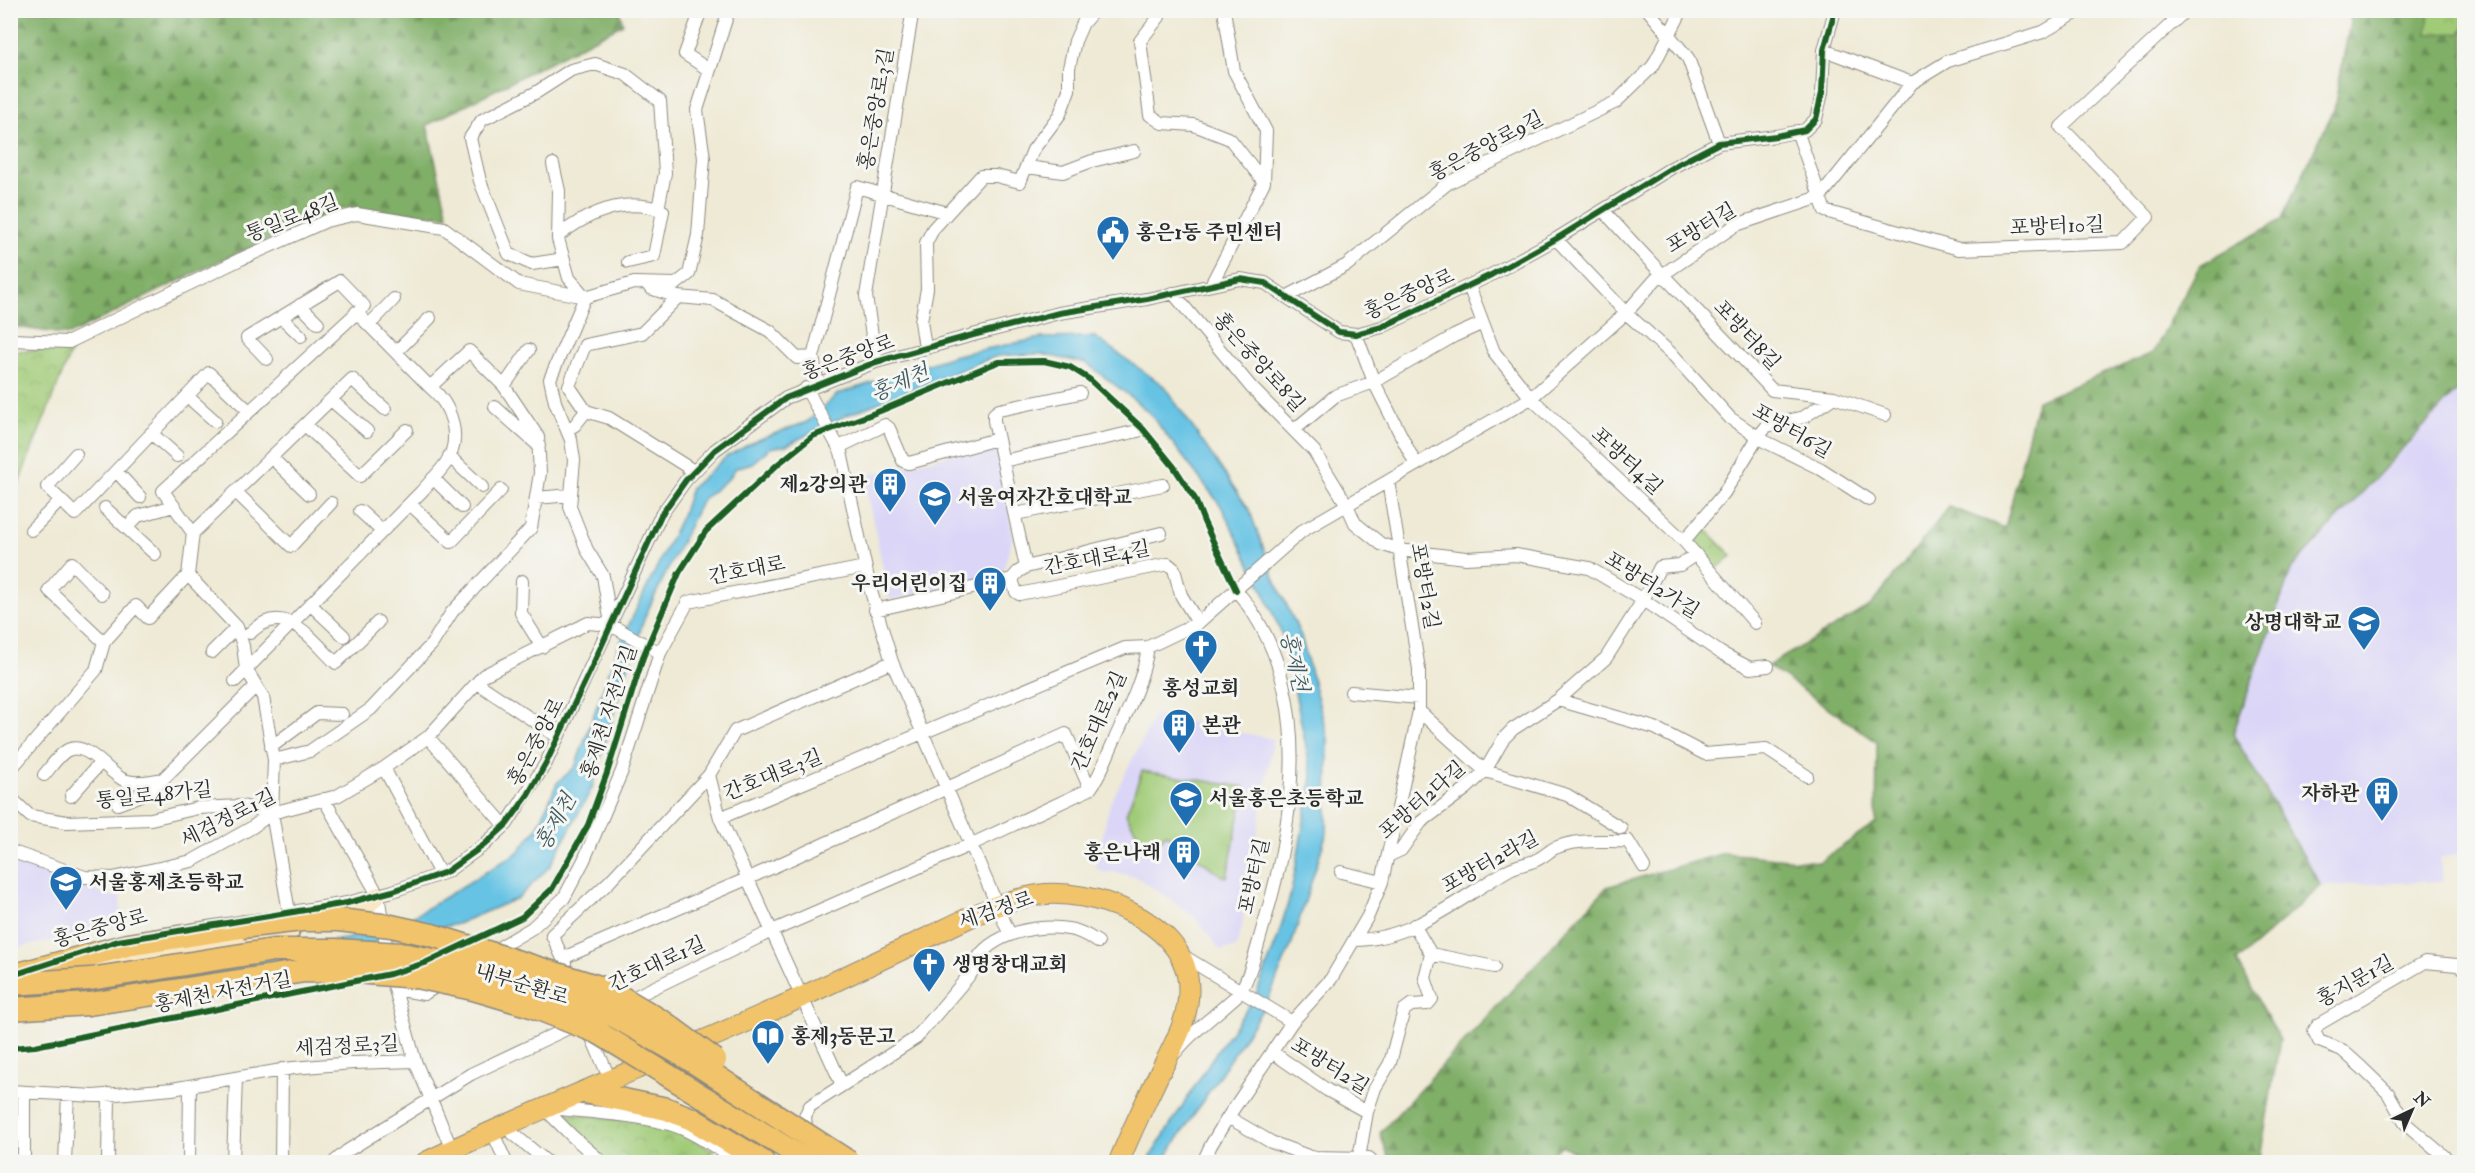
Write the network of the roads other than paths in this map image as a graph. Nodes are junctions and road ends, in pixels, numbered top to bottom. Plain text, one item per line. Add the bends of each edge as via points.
1 (701, 10) edge
2 (729, 10) edge
3 (1094, 10) edge
4 (1157, 10) edge
5 (1224, 10) edge
6 (1648, 10) edge
7 (1682, 10) edge
8 (1834, 10) edge
9 (2080, 10) edge
10 (2186, 10) edge
11 (911, 12) edge
12 (1669, 36) junction
13 (1824, 50) junction
14 (709, 70) junction
15 (1912, 82) junction
16 (1797, 131) junction
17 (1719, 143) junction
18 (1134, 151) dead end
19 (553, 164) dead end
20 (1027, 167) junction
21 (1264, 182) junction
22 (881, 195) junction
23 (1820, 197) junction
24 (658, 209) junction
25 (1603, 210) junction
26 (947, 213) junction
27 (558, 236) junction
28 (1556, 239) junction
29 (564, 260) junction
30 (628, 261) dead end
31 (1662, 276) junction
32 (634, 283) junction
33 (1211, 285) junction
34 (1468, 286) junction
35 (1173, 293) junction
36 (585, 297) junction
37 (678, 297) junction
38 (1286, 297) junction
39 (393, 299) dead end
40 (300, 305) junction
41 (356, 312) junction
42 (1626, 313) junction
43 (281, 317) junction
44 (430, 318) dead end
45 (318, 323) dead end
46 (1483, 323) junction
47 (369, 325) junction
48 (1356, 334) junction
49 (301, 336) dead end
50 (10, 340) edge
51 (925, 348) junction
52 (529, 350) dead end
53 (396, 352) junction
54 (813, 357) junction
55 (267, 359) dead end
56 (876, 362) junction
57 (1374, 382) junction
58 (504, 386) junction
59 (430, 387) junction
60 (811, 389) junction
61 (1080, 393) dead end
62 (187, 396) junction
63 (1531, 398) junction
64 (1834, 398) junction
65 (331, 400) junction
66 (495, 407) dead end
67 (385, 409) dead end
68 (249, 411) junction
69 (586, 411) junction
70 (1885, 415) dead end
71 (215, 421) dead end
72 (305, 425) junction
73 (407, 430) dead end
74 (567, 430) junction
75 (1294, 430) junction
76 (368, 431) dead end
77 (1138, 431) dead end
78 (152, 433) junction
79 (1758, 437) junction
80 (998, 439) junction
81 (838, 445) junction
82 (539, 446) junction
83 (76, 454) dead end
84 (177, 456) dead end
85 (449, 456) junction
86 (271, 457) junction
87 (1003, 461) junction
88 (1416, 465) junction
89 (116, 471) junction
90 (694, 471) junction
91 (433, 478) junction
92 (1388, 481) junction
93 (1162, 485) dead end
94 (482, 487) dead end
95 (501, 490) dead end
96 (236, 492) junction
97 (309, 494) dead end
98 (571, 495) junction
99 (140, 497) dead end
100 (536, 498) junction
101 (61, 500) junction
102 (1869, 500) dead end
103 (331, 503) dead end
104 (410, 504) junction
105 (1347, 505) junction
106 (174, 506) junction
107 (462, 507) dead end
108 (105, 508) dead end
109 (360, 511) dead end
110 (1015, 514) junction
111 (127, 527) junction
112 (32, 530) dead end
113 (382, 531) junction
114 (193, 533) junction
115 (1161, 533) dead end
116 (1684, 541) junction
117 (1399, 550) junction
118 (155, 554) dead end
119 (1696, 554) junction
120 (865, 567) junction
121 (1026, 567) junction
122 (188, 575) junction
123 (1012, 579) junction
124 (522, 581) dead end
125 (1241, 587) junction
126 (102, 594) dead end
127 (1643, 600) junction
128 (310, 604) junction
129 (875, 610) junction
130 (293, 622) junction
131 (378, 622) dead end
132 (1198, 623) junction
133 (1755, 623) dead end
134 (611, 625) junction
135 (237, 627) junction
136 (250, 633) dead end
137 (344, 636) dead end
138 (104, 642) junction
139 (542, 647) junction
140 (1148, 647) junction
141 (212, 652) dead end
142 (660, 653) junction
143 (892, 662) junction
144 (1768, 666) dead end
145 (246, 669) junction
146 (235, 681) dead end
147 (477, 683) junction
148 (256, 686) junction
149 (1351, 692) dead end
150 (1419, 698) junction
151 (1558, 700) junction
152 (1419, 711) junction
153 (342, 714) dead end
154 (924, 734) junction
155 (428, 737) junction
156 (558, 737) junction
157 (272, 753) junction
158 (101, 762) junction
159 (384, 768) junction
160 (10, 770) edge
161 (1485, 771) junction
162 (44, 775) dead end
163 (709, 775) junction
164 (1807, 776) dead end
165 (163, 778) junction
166 (947, 788) junction
167 (1090, 789) junction
168 (71, 795) dead end
169 (10, 797) edge
170 (324, 799) junction
171 (118, 804) dead end
172 (272, 813) junction
173 (720, 818) junction
174 (505, 826) junction
175 (1621, 828) dead end
176 (972, 844) junction
177 (10, 851) edge
178 (1388, 856) junction
179 (1644, 867) dead end
180 (1341, 872) dead end
181 (440, 874) junction
182 (749, 878) junction
183 (1382, 882) junction
184 (378, 895) junction
185 (998, 905) junction
186 (289, 912) junction
187 (1414, 925) junction
188 (772, 931) junction
189 (293, 932) junction
190 (1010, 935) junction
191 (1354, 940) junction
192 (1098, 942) dead end
193 (1179, 954) junction
194 (1431, 954) junction
195 (563, 958) junction
196 (1494, 967) dead end
197 (2464, 968) edge
198 (11, 976) edge
199 (10, 984) edge
200 (396, 989) junction
201 (1243, 991) junction
202 (10, 992) edge
203 (802, 997) junction
204 (10, 1009) edge
205 (585, 1020) junction
206 (1292, 1022) junction
207 (1272, 1052) junction
208 (415, 1061) junction
209 (282, 1069) junction
210 (1160, 1073) junction
211 (236, 1078) junction
212 (611, 1082) junction
213 (842, 1085) junction
214 (189, 1086) junction
215 (10, 1091) edge
216 (24, 1092) junction
217 (585, 1092) junction
218 (68, 1094) junction
219 (109, 1094) junction
220 (430, 1098) junction
221 (544, 1108) junction
222 (1366, 1112) junction
223 (773, 1115) junction
224 (1228, 1116) junction
225 (498, 1128) junction
226 (455, 1156) edge
227 (1359, 1158) junction
228 (24, 1162) edge
229 (65, 1162) edge
230 (108, 1162) edge
231 (189, 1162) edge
232 (233, 1162) edge
233 (282, 1162) edge
234 (334, 1162) edge
235 (426, 1162) edge
236 (506, 1162) edge
237 (547, 1162) edge
238 (602, 1162) edge
239 (739, 1162) edge
240 (763, 1162) edge
241 (810, 1162) edge
242 (849, 1162) edge
243 (1119, 1162) edge
244 (1203, 1162) edge
245 (1373, 1162) edge
246 (2451, 1162) edge

1 - 14 street via 685,54
2 - 14 street
3 - 20 street via 1083,22 1075,41 1069,90 1060,114 1033,150
4 - 21 street via 1159,17 1140,41 1150,115 1162,123 1194,125 1230,139
5 - 21 street via 1234,71 1266,131
6 - 12 street
7 - 12 street, 홍은중앙로9길
8 - 13 street
9 - 15 street via 2043,32 1948,61
10 - 23 street, 포방터10길 via 2061,127 2148,218 2122,243 1959,249 1825,211
11 - 22 street, 홍은중앙로3길
12 - 17 street via 1688,58
12 - 38 street, 홍은중앙로9길 via 1653,66 1616,102 1448,183 1347,265
13 - 15 street
13 - 16 street via 1816,119 1805,130
14 - 32 street via 697,110 704,158 698,235 689,274 676,284
15 - 23 street
16 - 17 street, 홍은중앙로
16 - 23 street
17 - 25 street, 홍은중앙로
18 - 20 street via 1063,172
19 - 27 street via 559,190
20 - 26 street via 1020,182 981,176
21 - 33 street
22 - 26 street
22 - 54 street, 홍은중앙로3길 via 856,187
22 - 56 street, 홍은중앙로 via 866,296
23 - 31 street, 포방터길 via 1736,225
24 - 27 street via 609,207 578,220
24 - 29 street via 665,173 660,101 625,74 595,64 571,70 482,120 470,138 480,181 509,254 532,264
24 - 30 street via 663,211 654,256
25 - 28 street, 홍은중앙로
25 - 31 street
26 - 51 street via 926,243 927,289 921,321
27 - 29 street
28 - 34 street, 홍은중앙로
28 - 42 street
29 - 36 street via 569,278
31 - 42 street, 포방터길
31 - 64 street, 포방터8길 via 1772,390
32 - 36 street
32 - 37 street
33 - 35 street, 홍은중앙로
33 - 38 street, 홍은중앙로 via 1240,279 1265,283
34 - 46 street, 홍은중앙로
34 - 48 street, 홍은중앙로 via 1382,327
35 - 51 street, 홍은중앙로 via 1059,313
35 - 75 street, 홍은중앙로8길 via 1251,387
36 - 50 street, 통일로48길 via 519,284 444,228 357,214 326,221 69,342
36 - 74 street via 550,379
37 - 54 street via 713,300 770,331 797,358
37 - 69 street via 642,333 585,345 568,386
38 - 48 street, 홍은중앙로 via 1339,332
39 - 47 street
40 - 41 street via 340,281 364,306
40 - 43 street
40 - 45 street
41 - 47 street
41 - 68 street
42 - 63 street, 포방터길
42 - 79 street, 포방터6길 via 1674,356 1730,418
43 - 49 street
43 - 55 street via 247,338
44 - 53 street
46 - 57 street
46 - 63 street, 홍은중앙로 via 1494,352
47 - 53 street
48 - 57 street, 홍은중앙로
51 - 56 street, 홍은중앙로
52 - 58 street
53 - 59 street
54 - 60 street, 홍은중앙로3길
56 - 60 street, 홍은중앙로
57 - 75 street, 홍은중앙로8길 via 1335,396
57 - 88 street, 홍은중앙로
58 - 59 street via 469,351
58 - 82 street via 538,437
59 - 85 street via 450,411 454,440
60 - 81 street
60 - 90 street, 홍은중앙로 via 786,398 753,420
61 - 80 street, 간호대로4길 via 999,410 993,417
62 - 68 street via 209,373
62 - 71 street
62 - 78 street
63 - 88 street, 포방터길
63 - 116 street, 포방터4길
64 - 70 street, 포방터8길
64 - 79 street via 1804,417 1767,426
65 - 67 street via 352,379
65 - 72 street
65 - 76 street
66 - 82 street
68 - 106 street via 163,491
69 - 74 street
69 - 90 street via 609,418
72 - 73 street via 360,476
72 - 86 street
74 - 98 street via 574,460
75 - 105 street, 홍은중앙로8길 via 1314,452
77 - 87 street
78 - 84 street
78 - 89 street
79 - 102 street, 포방터6길 via 1821,469
79 - 116 street via 1724,493
80 - 81 street via 912,463 903,461 885,425
80 - 87 street, 간호대로4길
81 - 120 street via 847,471
82 - 100 street
83 - 101 street via 47,487
85 - 91 street
85 - 94 street
86 - 96 street
86 - 97 street
87 - 110 street, 간호대로4길
88 - 92 street, 포방터길
89 - 99 street
89 - 101 street via 75,514
90 - 134 street, 홍은중앙로 via 661,515
91 - 104 street
91 - 107 street
92 - 105 street, 포방터길
92 - 117 street, 포방터2길
93 - 110 street
95 - 104 street via 451,542
96 - 103 street via 291,546
96 - 114 street
98 - 100 street
98 - 134 street via 570,507 587,550 603,576
100 - 157 street via 531,528 452,612 432,644 371,709 310,752
101 - 112 street
104 - 113 street
105 - 117 street via 1355,523 1381,544
105 - 125 street, 포방터길 via 1302,531
106 - 111 street via 138,516
106 - 114 street
108 - 111 street
109 - 113 street
110 - 121 street, 간호대로4길
111 - 118 street
113 - 128 street
114 - 122 street
115 - 121 street, 간호대로4길
116 - 119 street, 포방터4길
117 - 127 street, 포방터2가길 via 1466,558 1516,555 1575,565 1605,576
117 - 150 street, 포방터2길 via 1419,669
119 - 127 street via 1680,565 1660,567
119 - 133 street, 포방터4길
120 - 129 street
120 - 142 street, 간호대로 via 687,602
121 - 123 street, 간호대로4길
122 - 135 street
122 - 138 street via 148,618 136,606
123 - 129 street, 간호대로4길
123 - 132 street, 간호대로4길 via 1019,594 1168,564 1174,568 1181,595
124 - 139 street via 521,613
125 - 132 street
125 - 201 street, 포방터길 via 1275,660 1286,698 1292,742 1289,800 1279,866
126 - 138 street via 72,563 49,590
127 - 144 street, 포방터2가길 via 1721,653 1750,668
127 - 151 street, 포방터2다길 via 1606,658
128 - 130 street
128 - 137 street
129 - 143 street
130 - 131 street via 336,663
130 - 136 street via 261,622
130 - 145 street
132 - 140 street
134 - 139 street, 세검정로1길 via 588,623
134 - 142 street
134 - 156 street, 홍은중앙로
135 - 141 street
135 - 145 street
138 - 160 street via 96,670
139 - 147 street, 세검정로1길 via 484,675
140 - 154 street via 1125,648
140 - 167 street, 간호대로2길 via 1134,695
142 - 200 street, 간호대로 via 622,771 564,898 532,928 424,994
143 - 154 street
143 - 163 street via 735,731
145 - 146 street
145 - 148 street
147 - 155 street, 세검정로1길
147 - 156 street
148 - 157 street via 263,697
148 - 165 street
149 - 150 street
150 - 152 street, 포방터2길
151 - 161 street, 포방터2다길 via 1513,729
151 - 164 street via 1655,728 1705,754 1766,749
152 - 161 street
152 - 178 street, 포방터2길
153 - 157 street via 317,713
154 - 166 street
154 - 173 street, 간호대로3길
155 - 159 street, 세검정로1길
155 - 174 street
156 - 174 street, 홍은중앙로 via 528,795
157 - 172 street
158 - 162 street via 92,753 75,748 66,751
158 - 165 street via 123,780 146,782
158 - 168 street
159 - 170 street, 세검정로1길 via 337,796
159 - 181 street
161 - 175 street via 1567,795
161 - 178 street, 포방터2다길 via 1421,822 1401,850
163 - 173 street, 간호대로3길
163 - 195 street, 간호대로3길 via 609,882 552,935
165 - 171 street via 151,791
166 - 167 street via 1066,734
166 - 176 street
166 - 182 street
167 - 176 street, 간호대로2길
169 - 172 street, 통일로48가길 via 30,816 67,822 151,819 198,808 242,806
170 - 172 street, 세검정로1길
170 - 184 street
172 - 177 street, 세검정로1길 via 192,861 113,878 85,877
172 - 186 street
173 - 182 street
174 - 181 street, 홍은중앙로
176 - 185 street
176 - 188 street, 간호대로1길
178 - 183 street, 포방터2길
179 - 187 street, 포방터2라길 via 1628,841 1575,843 1555,848 1538,860 1513,867
180 - 183 street
181 - 184 street, 홍은중앙로
182 - 188 street
182 - 195 street
183 - 191 street, 포방터2길
184 - 186 street, 홍은중앙로
184 - 189 street, 홍은중앙로 via 359,912
184 - 200 street, 세검정로3길, bridge
185 - 190 street
185 - 193 main road, 세검정로 via 1046,894 1105,903 1154,926
185 - 203 main road, 세검정로
186 - 189 street
186 - 198 street, 홍은중앙로 via 118,941
187 - 191 street, 포방터2라길 via 1379,939
187 - 194 street
188 - 203 street
188 - 205 street, 간호대로1길
189 - 202 street, 홍은중앙로 via 132,958
190 - 192 street, 세검정로 via 1032,928 1060,928 1077,931
190 - 213 street, 세검정로 via 977,960 972,972 916,1038
191 - 206 street, 포방터2길 via 1331,979
193 - 201 street
193 - 210 main road, 세검정로 via 1188,980 1187,1007
194 - 196 street
194 - 222 street via 1425,978 1431,1001 1404,1010 1390,1063
195 - 205 street
197 - 246 street, 홍지문1길 via 2425,963 2319,1024 2314,1031 2319,1041 2342,1050 2368,1073 2388,1093 2405,1124
198 - 223 highway, bridge via 127,945 242,927 302,920 391,926 609,990 689,1040
199 - 223 highway, 내부순환로, bridge via 90,979 274,950 402,954 480,969 540,986 614,1016 689,1059
200 - 208 street, 세검정로3길
201 - 206 street
201 - 210 street, 포방터길 via 1188,1039
203 - 212 main road, 세검정로
203 - 213 street
204 - 241 highway, 내부순환로, bridge via 89,1004 305,971 416,977 531,1006 599,1033
205 - 212 street
205 - 220 street, 간호대로1길 via 471,1074
206 - 207 street, 포방터2길
207 - 222 street, 포방터2길
207 - 224 street, 포방터2길
208 - 209 street, 세검정로3길
208 - 220 street, 세검정로3길
209 - 211 street, 세검정로3길
209 - 233 street, 세검정로3길
210 - 243 main road, 세검정로
211 - 214 street, 세검정로3길
211 - 232 street
212 - 217 main road, 세검정로
213 - 241 street, 세검정로 via 814,1103 806,1116
214 - 219 street, 세검정로3길
214 - 231 street
215 - 216 street, 세검정로3길
216 - 218 street, 세검정로3길
216 - 228 street
217 - 221 main road, 세검정로
217 - 240 highway via 667,1109 692,1119
218 - 219 street, 세검정로3길
218 - 229 street
219 - 230 street
220 - 226 street, 세검정로3길
220 - 234 street
221 - 225 main road, 세검정로
221 - 238 street
221 - 239 street via 670,1124
222 - 227 street
223 - 242 highway, 내부순환로, bridge
224 - 227 street via 1271,1142 1311,1157
224 - 244 street, 포방터2길
225 - 226 main road, 세검정로
225 - 236 street
225 - 237 street
226 - 235 main road, 세검정로
227 - 245 street

